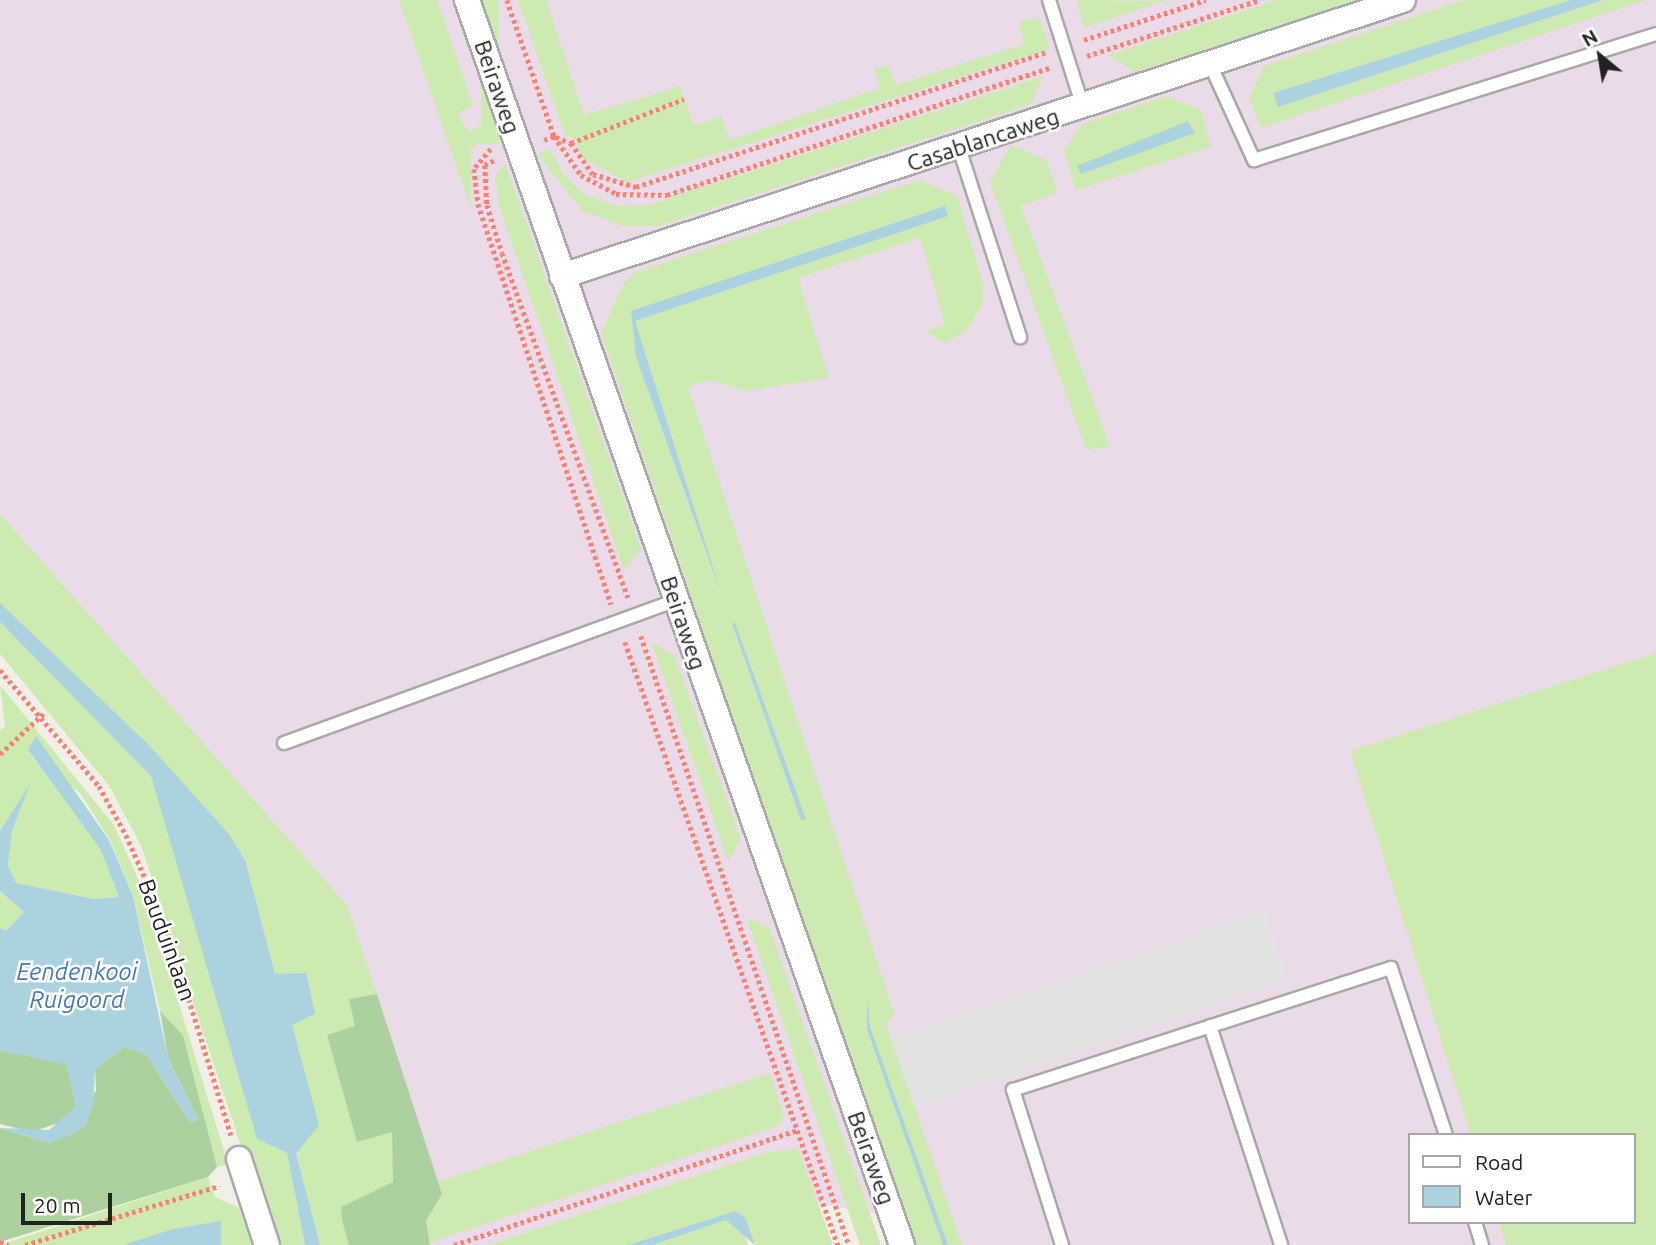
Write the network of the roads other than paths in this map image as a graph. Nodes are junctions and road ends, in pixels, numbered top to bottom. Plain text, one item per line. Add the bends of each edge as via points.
1 (467, 0) edge
2 (1049, 0) edge
3 (1402, 0) edge
4 (1656, 34) edge
5 (1210, 64) junction
6 (1083, 107) junction
7 (959, 148) junction
8 (562, 276) junction
9 (1020, 337) dead end
10 (675, 601) junction
11 (284, 743) dead end
12 (1210, 1026) junction
13 (1445, 1133) edge
14 (239, 1159) road end
15 (1476, 1224) edge
16 (267, 1245) edge
17 (902, 1245) edge
18 (1062, 1245) edge
19 (1281, 1245) edge
20 (1482, 1245) edge

1 - 8 street, Beiraweg
2 - 6 lane
3 - 5 street, Casablancaweg
4 - 5 lane via 1254,160
5 - 6 street, Casablancaweg
6 - 7 street, Casablancaweg
7 - 8 street, Casablancaweg
7 - 9 lane
8 - 10 street, Beiraweg
10 - 11 lane
10 - 17 street, Beiraweg
12 - 13 lane via 1391,968
12 - 18 lane via 1013,1090
12 - 19 lane
14 - 16 street
15 - 20 lane

